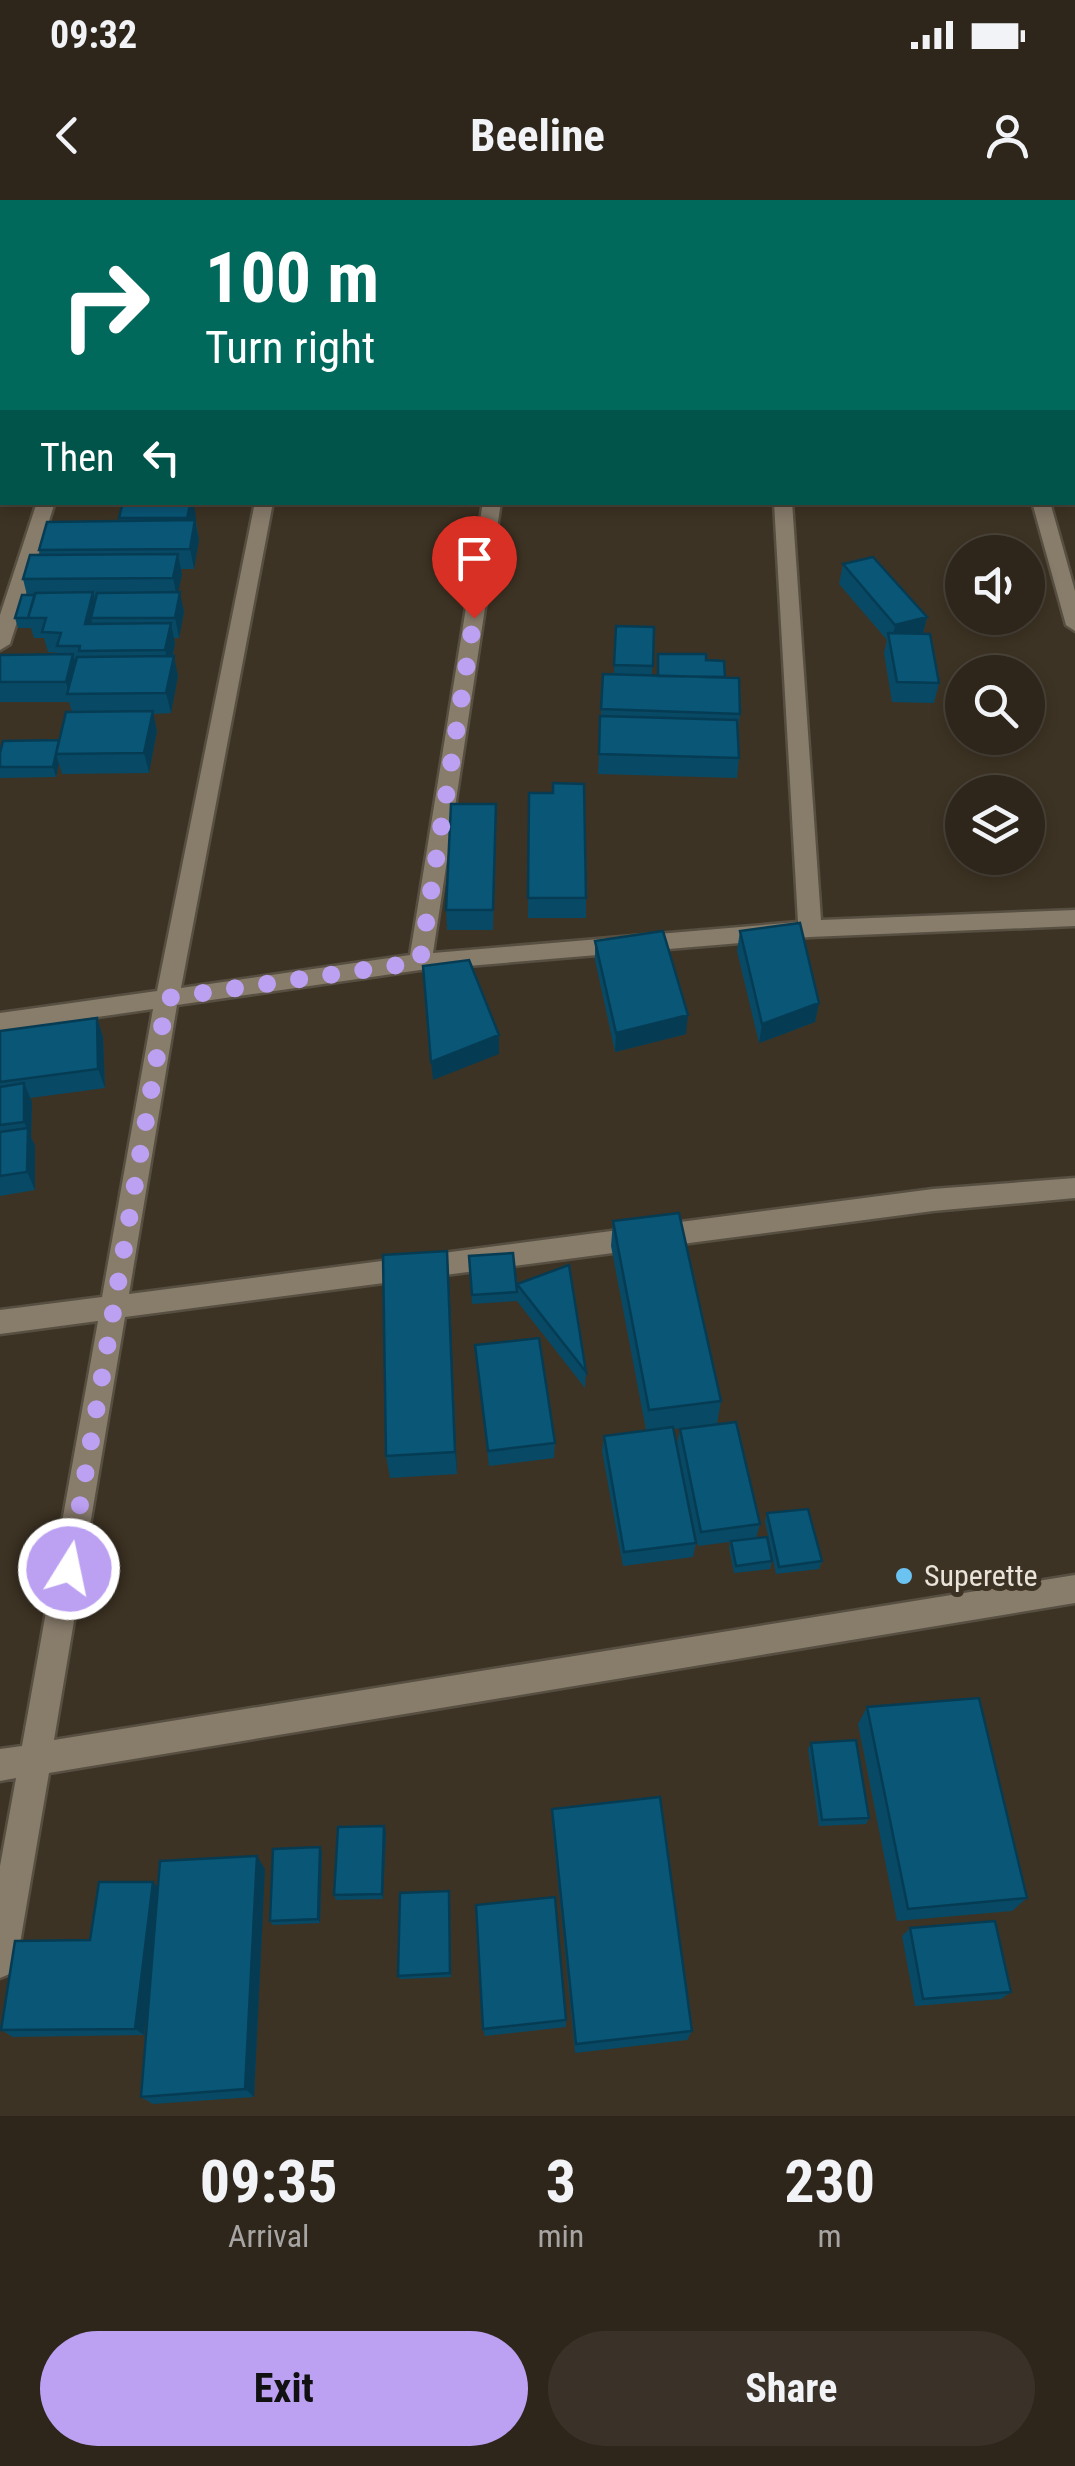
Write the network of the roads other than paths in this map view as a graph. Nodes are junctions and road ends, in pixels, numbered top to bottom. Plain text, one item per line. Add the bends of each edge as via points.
1 (45, 505) edge
2 (263, 505) edge
3 (492, 505) edge
4 (783, 505) edge
5 (1043, 505) edge
6 (1075, 625) edge
7 (0, 644) edge
8 (1075, 918) edge
9 (810, 929) junction
10 (420, 962) junction
11 (167, 998) junction
12 (0, 1022) edge
13 (1075, 1188) edge
14 (116, 1304) junction
15 (0, 1322) edge
16 (1075, 1589) edge
17 (36, 1758) junction
18 (0, 1765) edge
19 (0, 1961) edge

1 - 7 street
2 - 11 street
3 - 10 street
4 - 9 street
5 - 6 street
8 - 9 street
9 - 10 street
10 - 11 street
11 - 12 street
11 - 14 street
13 - 14 street via 934,1200
14 - 15 street
14 - 17 street
16 - 17 street
17 - 18 street
17 - 19 street

